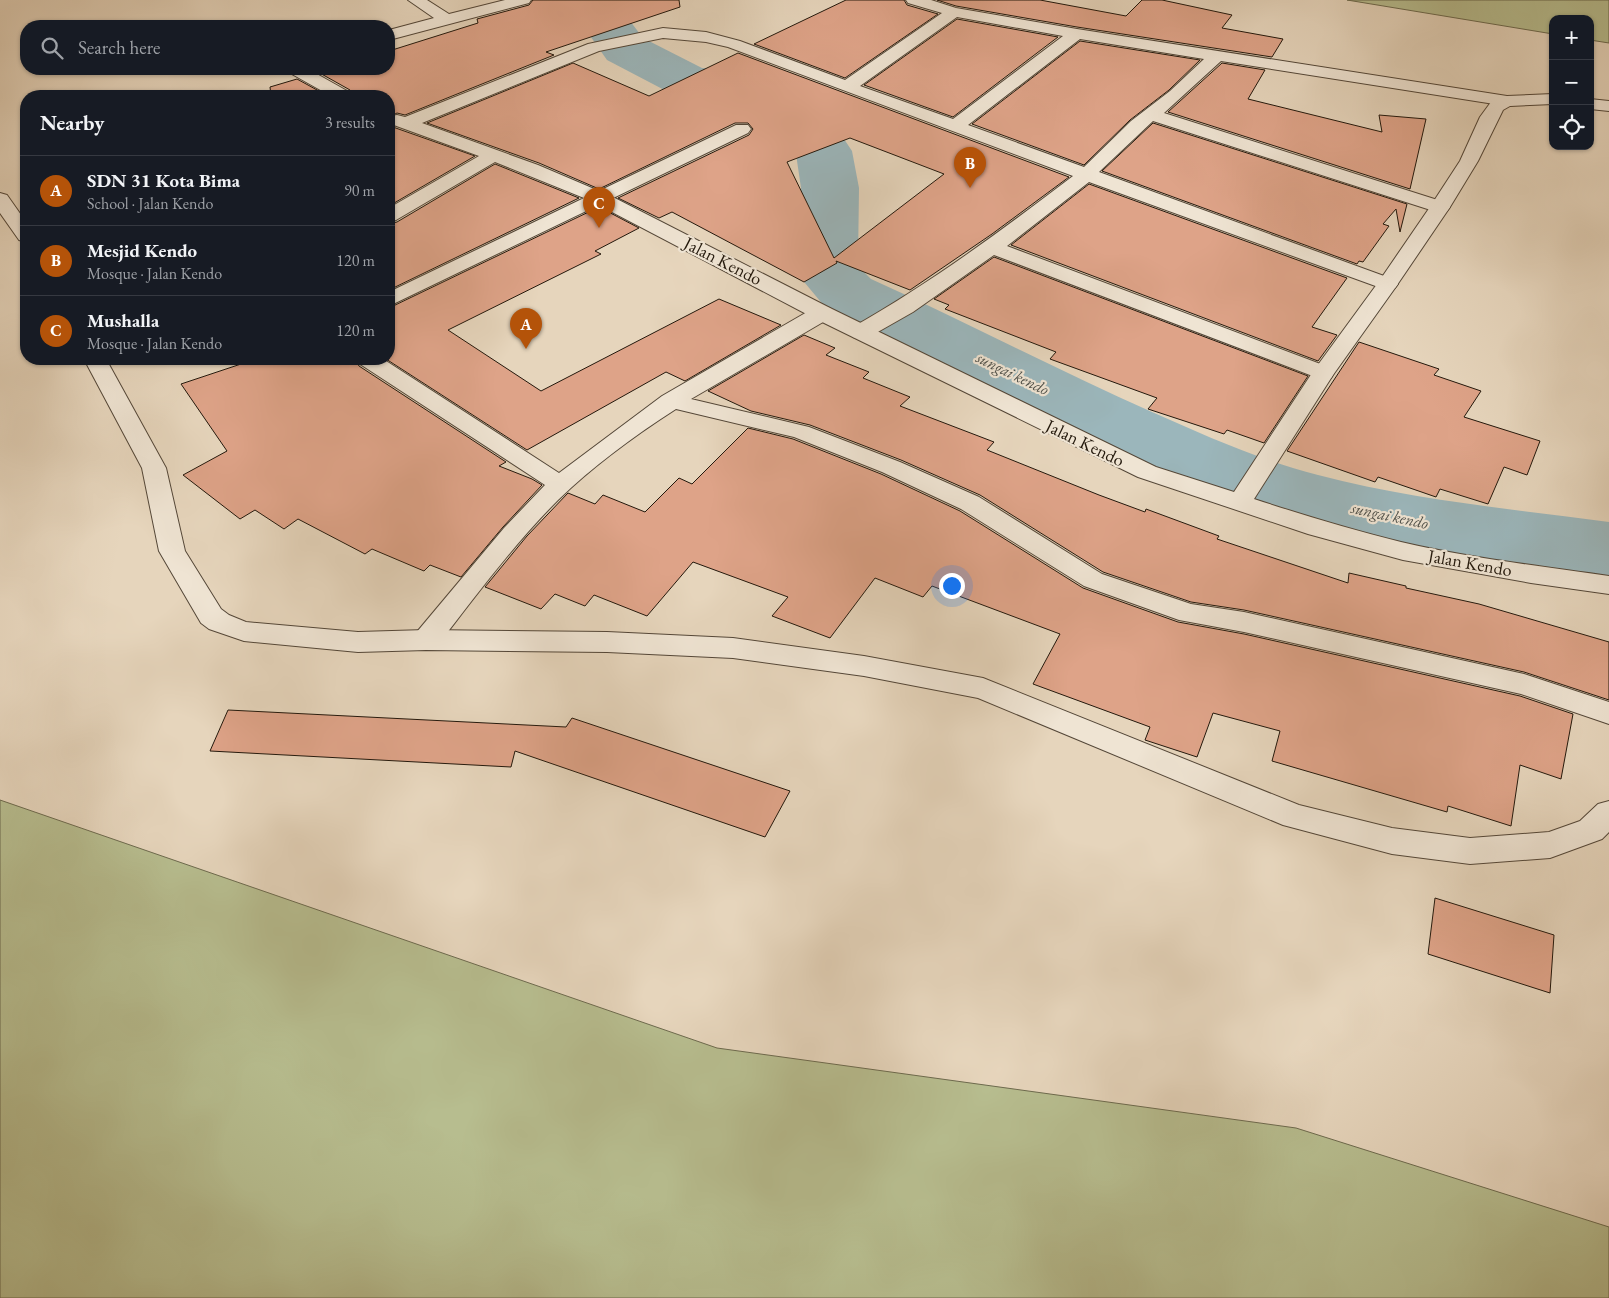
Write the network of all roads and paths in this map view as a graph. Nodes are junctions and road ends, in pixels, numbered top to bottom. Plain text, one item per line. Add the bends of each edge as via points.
1 (416, 0) edge
2 (523, 0) edge
3 (914, 0) edge
4 (954, 12) junction
5 (447, 20) junction
6 (395, 33) edge
7 (1077, 34) junction
8 (1218, 55) junction
9 (306, 75) edge
10 (847, 87) junction
11 (333, 90) edge
12 (1549, 100) edge
13 (1594, 104) edge
14 (1609, 106) edge
15 (1498, 108) junction
16 (1152, 114) junction
17 (397, 120) edge
18 (955, 126) junction
19 (742, 129) dead end
20 (493, 156) junction
21 (1088, 173) junction
22 (598, 197) junction
23 (0, 200) edge
24 (1440, 207) junction
25 (395, 213) edge
26 (20, 228) edge
27 (992, 247) junction
28 (1388, 284) junction
29 (395, 297) edge
30 (822, 313) junction
31 (861, 332) junction
32 (98, 365) edge
33 (377, 365) edge
34 (1323, 373) junction
35 (670, 401) junction
36 (561, 485) junction
37 (1244, 496) junction
38 (1609, 585) edge
39 (426, 640) junction
40 (1609, 713) edge
41 (1609, 814) edge

1 - 5 street
2 - 5 street
3 - 4 street
4 - 7 street
4 - 10 street
5 - 6 street
7 - 8 street
7 - 18 street
8 - 15 street
8 - 16 street
9 - 11 street
10 - 17 street via 734,44 706,37 663,33 594,47
10 - 18 street
12 - 15 street
13 - 14 street
15 - 24 street
16 - 21 street
16 - 24 street
17 - 20 street, Jalan Kendo
18 - 21 street
19 - 22 street
20 - 22 street, Jalan Kendo
20 - 25 street
21 - 27 street
21 - 28 street
22 - 29 street
22 - 30 street, Jalan Kendo
23 - 26 street
24 - 28 street
27 - 31 street via 902,309
27 - 34 street
28 - 34 street
30 - 31 street, Jalan Kendo
30 - 35 street
31 - 37 street, Jalan Kendo via 1147,472
32 - 39 street via 154,468 172,551 211,616 244,631 358,642
33 - 36 street
34 - 37 street
35 - 36 street
35 - 40 street via 802,432 891,467 970,503 1093,580 1188,613 1244,622 1524,684
36 - 39 street via 516,530
37 - 38 street, Jalan Kendo via 1316,528 1403,551
39 - 41 street via 607,642 733,648 864,666 983,688 1294,816 1392,841 1470,851 1550,845 1591,830

